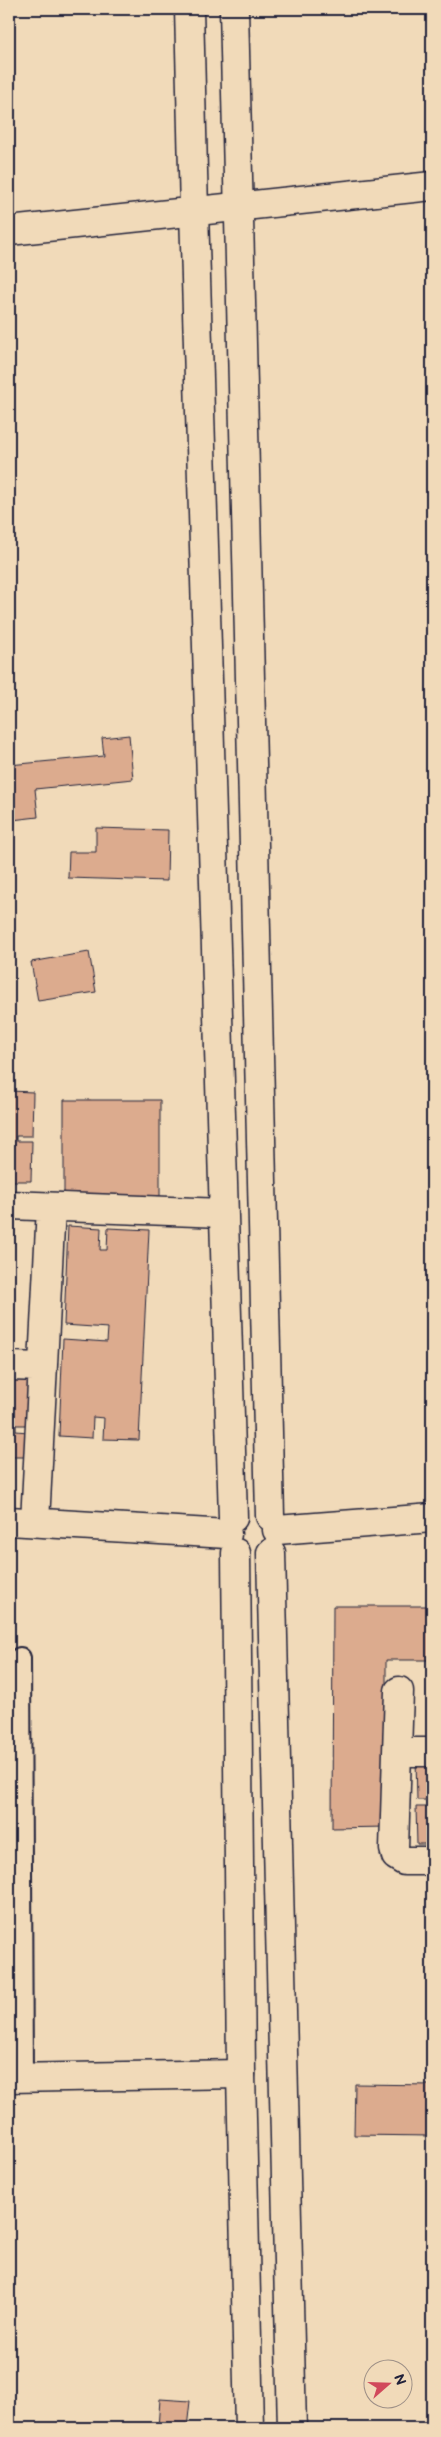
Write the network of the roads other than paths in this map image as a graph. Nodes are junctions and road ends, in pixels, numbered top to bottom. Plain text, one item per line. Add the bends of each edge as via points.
1 (190, 9) edge
2 (234, 9) edge
3 (432, 186) edge
4 (238, 207) junction
5 (194, 212) junction
6 (9, 231) edge
7 (9, 1205) edge
8 (51, 1207) junction
9 (224, 1213) junction
10 (9, 1366) edge
11 (42, 1367) junction
12 (432, 1518) edge
13 (22, 1522) edge
14 (273, 1533) junction
15 (232, 1535) junction
16 (20, 1658) dead end
17 (399, 1691) dead end
18 (397, 1752) junction
19 (432, 1752) edge
20 (432, 1861) edge
21 (241, 2074) junction
22 (16, 2078) edge
23 (249, 2428) edge
24 (292, 2428) edge

1 - 5 street
2 - 4 street
3 - 4 street
4 - 5 street
4 - 14 street
5 - 6 street
5 - 9 street
7 - 8 street
8 - 9 street
8 - 11 street
9 - 15 street
10 - 11 street
11 - 13 street
12 - 14 street
13 - 15 street
14 - 15 street via 255,1509 247,1510
14 - 15 street via 256,1560 247,1560
14 - 24 street
15 - 21 street
16 - 22 lane
17 - 18 street
18 - 19 street
18 - 20 street via 396,1856 404,1861
21 - 22 street
21 - 23 street

